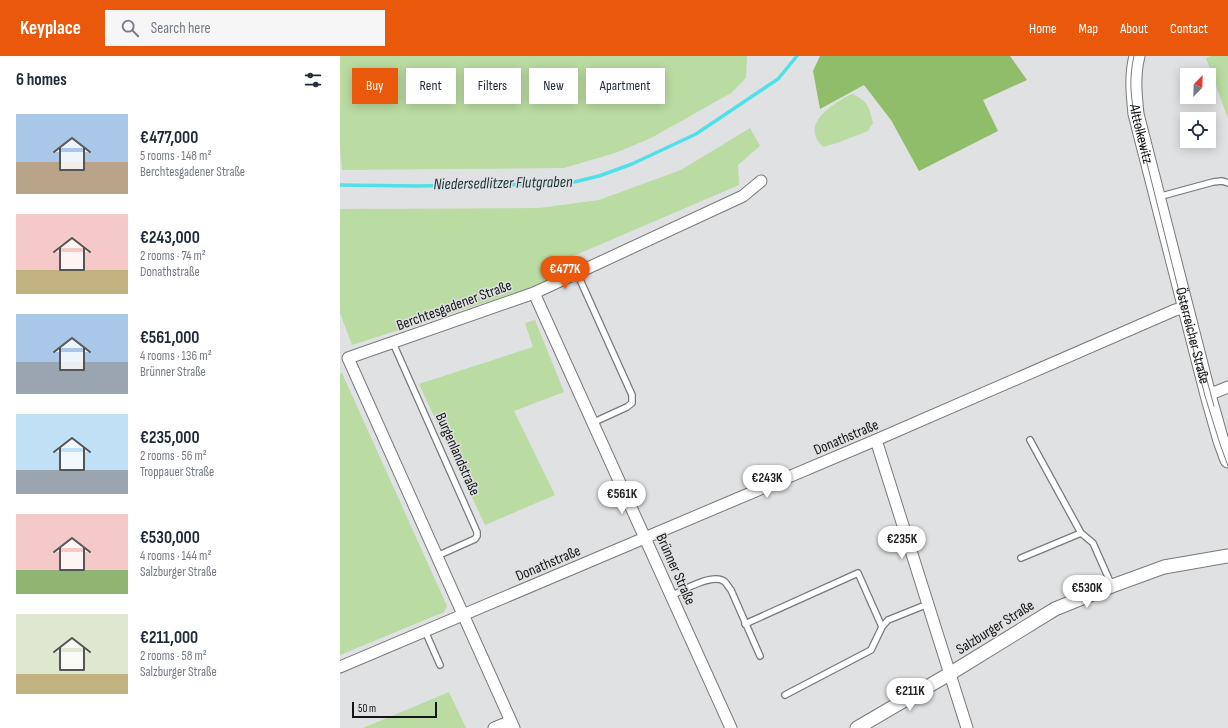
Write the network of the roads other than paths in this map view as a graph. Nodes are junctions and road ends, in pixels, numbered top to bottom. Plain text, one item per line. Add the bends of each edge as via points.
1 (1137, 56) edge
2 (761, 181) dead end
3 (1228, 183) edge
4 (1159, 204) junction
5 (577, 272) junction
6 (534, 293) junction
7 (1186, 307) junction
8 (393, 344) junction
9 (1228, 387) edge
10 (1208, 394) junction
11 (592, 423) junction
12 (876, 440) junction
13 (1030, 440) dead end
14 (1228, 460) edge
15 (1081, 533) junction
16 (645, 538) junction
17 (436, 556) junction
18 (1228, 556) edge
19 (1021, 558) dead end
20 (1112, 586) junction
21 (671, 596) junction
22 (928, 604) junction
23 (463, 615) junction
24 (745, 624) junction
25 (882, 627) junction
26 (425, 631) junction
27 (760, 656) dead end
28 (440, 665) dead end
29 (340, 667) edge
30 (951, 673) junction
31 (785, 695) dead end
32 (513, 724) edge
33 (494, 728) edge
34 (731, 728) edge
35 (857, 728) edge
36 (967, 728) edge

1 - 4 main road, Alttolkewitz via 1133,74 1136,114
2 - 5 street, Berchtesgadener Straße via 743,196
3 - 4 lane via 1213,182
4 - 7 main road, Österreicher Straße
5 - 6 street, Berchtesgadener Straße
5 - 11 lane via 632,395 632,403 627,407
6 - 8 street, Berchtesgadener Straße
6 - 11 street, Brünner Straße
7 - 10 main road, Österreicher Straße
7 - 12 street, Donathstraße
8 - 17 lane, Burgenlandstraße via 477,532 475,539
8 - 17 street, Berchtesgadener Straße via 348,358
9 - 10 street
10 - 14 main road, Österreicher Straße
11 - 16 street, Brünner Straße
12 - 16 street, Donathstraße
12 - 22 street
13 - 15 lane
15 - 19 lane
15 - 20 lane via 1093,543
16 - 21 street, Brünner Straße
16 - 23 street, Donathstraße
17 - 23 street
18 - 20 street, Salzburger Straße via 1164,567
20 - 30 street, Salzburger Straße via 1055,609
21 - 24 lane via 716,578 731,590
21 - 34 street, Brünner Straße
22 - 25 lane via 888,620
22 - 30 street
23 - 26 street, Donathstraße
23 - 32 street
24 - 25 lane via 858,573
24 - 27 lane
25 - 31 lane via 871,650
26 - 28 lane
26 - 29 street, Donathstraße
30 - 35 street, Salzburger Straße
30 - 36 street
32 - 33 street

